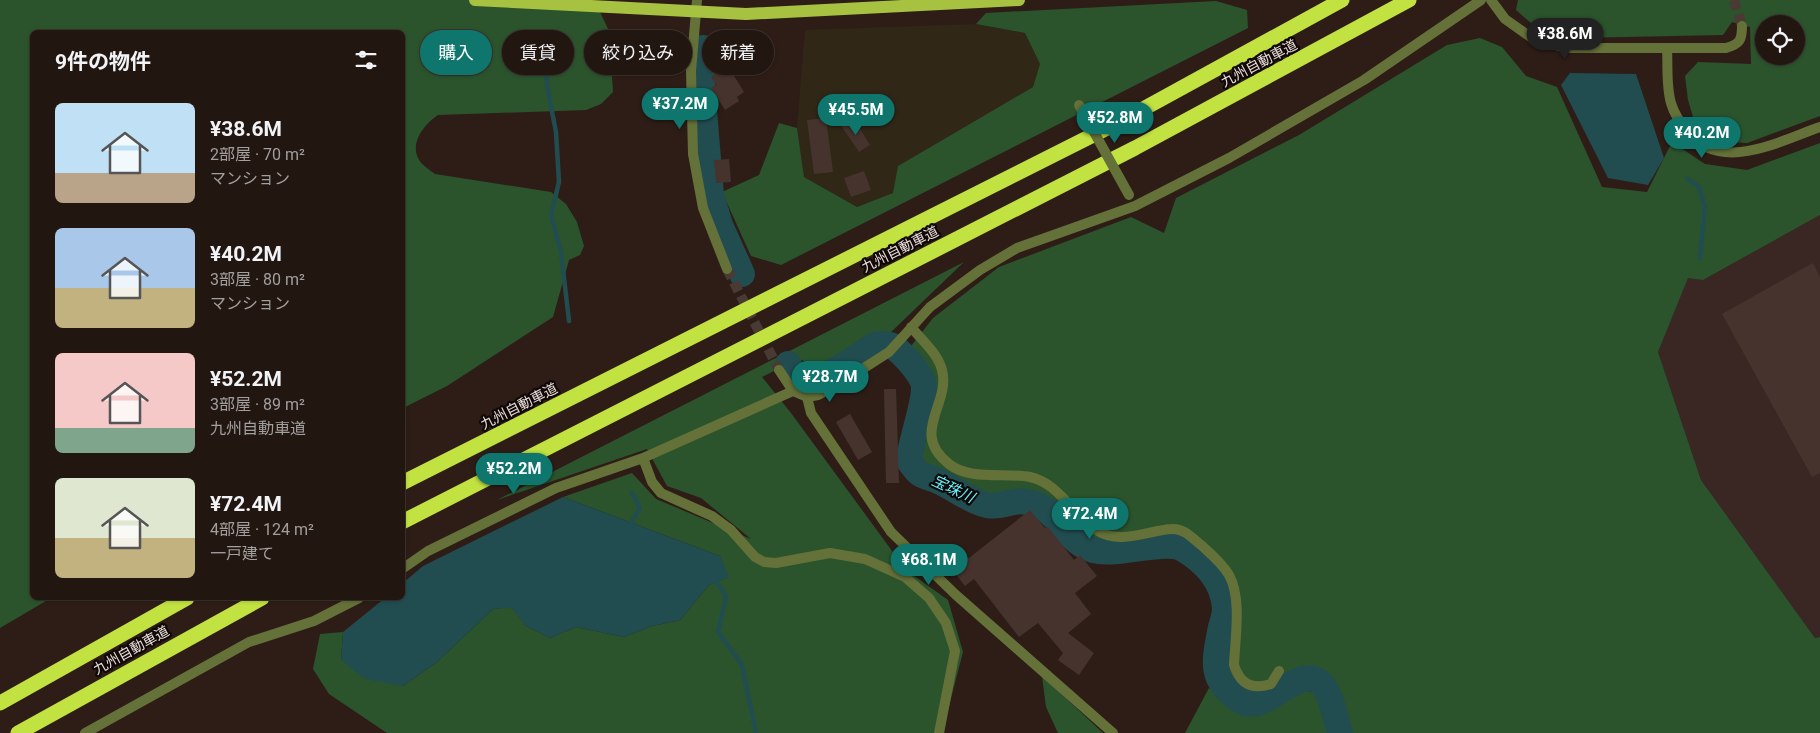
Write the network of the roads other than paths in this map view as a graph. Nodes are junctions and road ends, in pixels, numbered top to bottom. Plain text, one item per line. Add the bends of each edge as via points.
1 (475, 0) edge
2 (1019, 0) edge
3 (1342, 0) edge
4 (1409, 0) edge
5 (1481, 0) edge
6 (1491, 0) edge
7 (697, 6) edge
8 (1742, 26) tunnel mouth
9 (1667, 49) junction
10 (1079, 105) dead end
11 (1820, 126) edge
12 (1135, 206) junction
13 (727, 269) tunnel mouth
14 (911, 327) junction
15 (779, 370) tunnel mouth
16 (793, 392) junction
17 (807, 397) junction
18 (643, 458) junction
19 (405, 481) edge
20 (405, 520) edge
21 (405, 567) edge
22 (183, 600) edge
23 (258, 600) edge
24 (355, 600) edge
25 (1279, 671) dead end
26 (0, 703) edge
27 (18, 733) edge
28 (85, 733) edge
29 (939, 733) edge
30 (1113, 733) edge

1 - 7 main road
2 - 7 main road via 746,14
3 - 19 highway, 九州自動車道 via 1114,124
4 - 20 highway, 九州自動車道 via 1135,148
5 - 12 street via 1364,80 1229,158
6 - 9 street via 1506,18 1532,38 1566,48
7 - 13 street via 690,72 693,154 703,208
8 - 9 street via 1742,37 1737,45
9 - 11 street via 1671,102 1678,121 1694,140 1711,150 1732,153 1757,150
10 - 12 street, bridge
12 - 14 street via 1017,248 980,270 930,307
14 - 17 street via 889,352 839,384
14 - 25 street via 939,361 943,372 931,424 931,438 939,454 950,465 964,472 1032,478 1052,488 1098,531 1130,536 1174,528 1185,531 1220,562 1230,576 1236,595 1234,665 1237,674 1247,684 1258,688 1271,684
15 - 16 street
16 - 17 street
16 - 18 street
17 - 30 street via 811,413 891,532 956,595
18 - 21 street via 556,488 428,551
18 - 29 street via 652,482 662,493 712,516 764,562 776,563 830,553 865,559 905,576 930,598 946,623 955,651
22 - 26 highway, 九州自動車道
23 - 27 highway, 九州自動車道
24 - 28 street via 314,621 250,642

